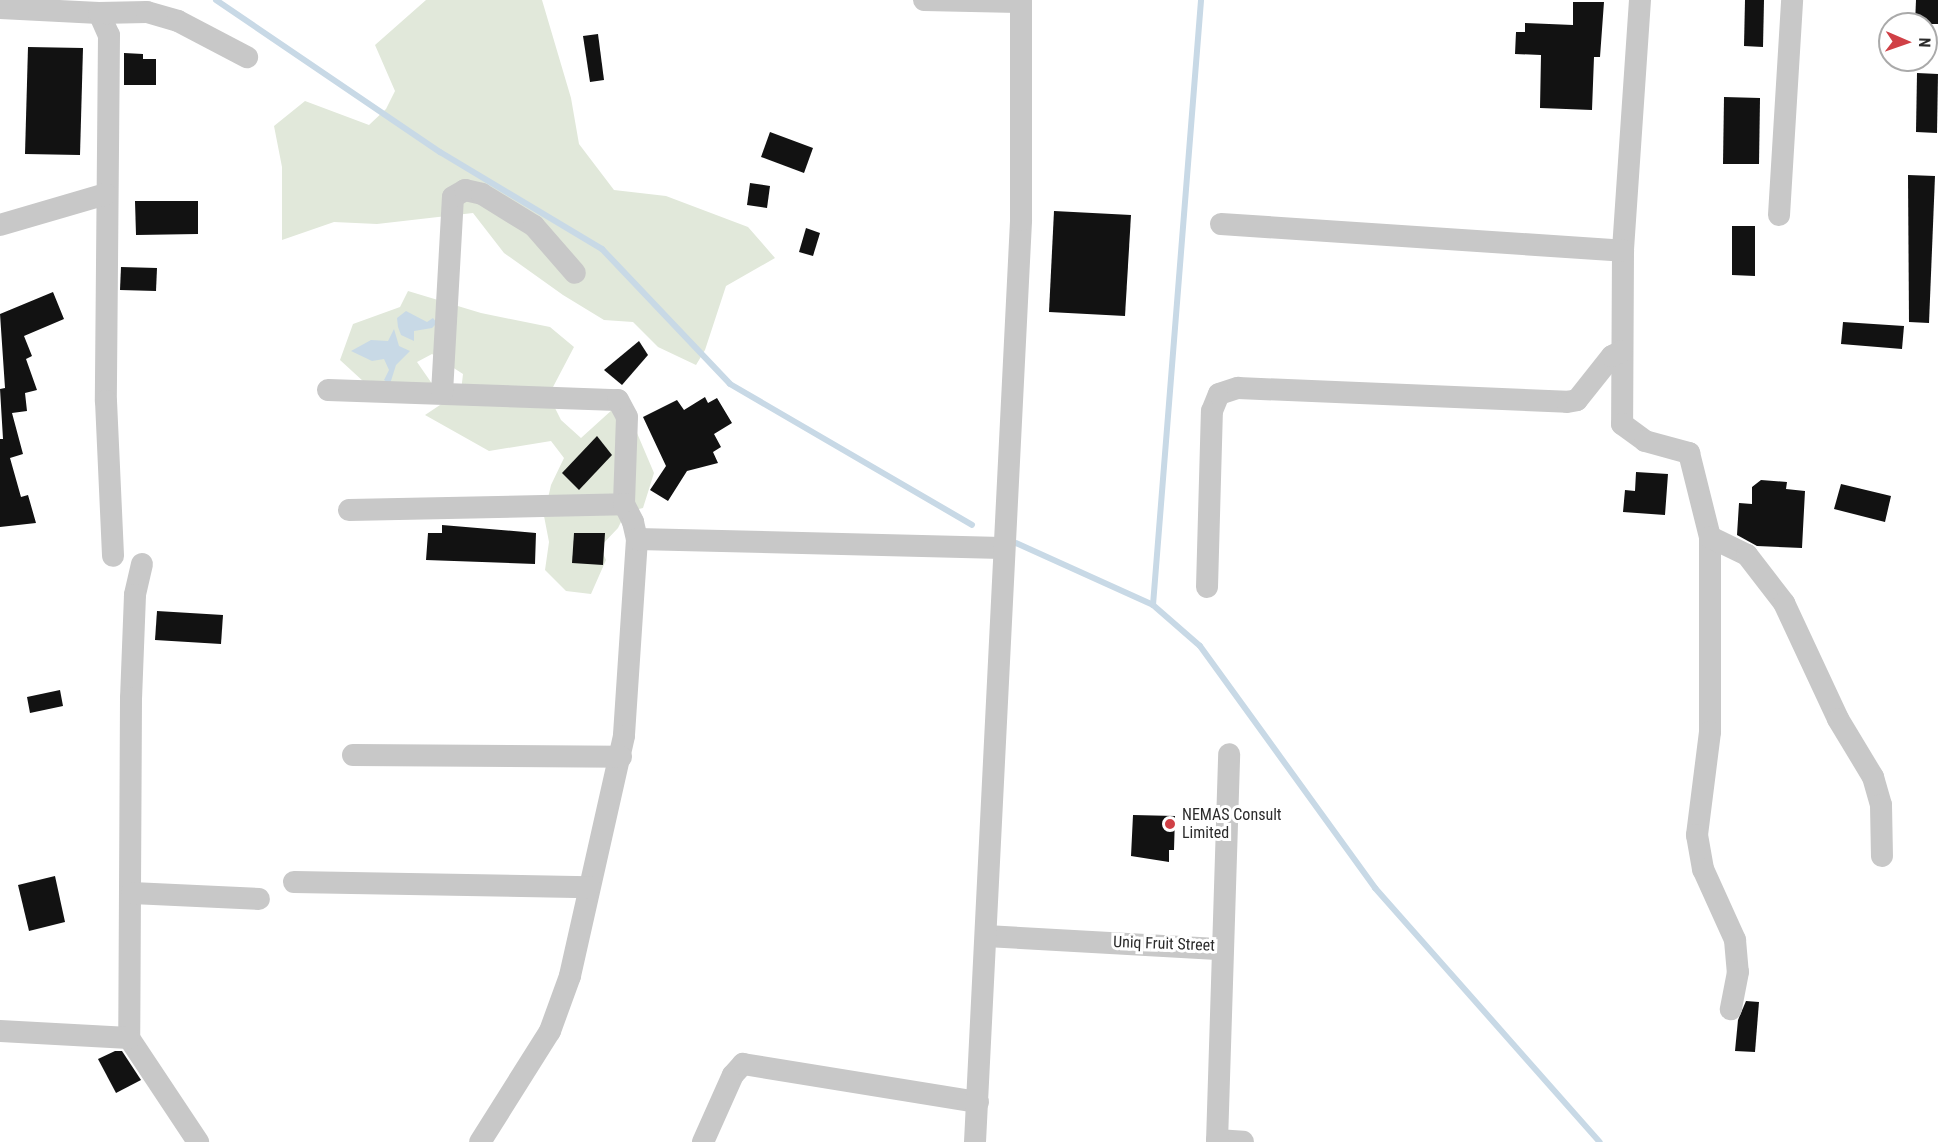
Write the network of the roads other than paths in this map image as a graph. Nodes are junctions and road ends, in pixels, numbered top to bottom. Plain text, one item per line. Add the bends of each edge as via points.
1 (924, 0) edge
2 (1640, 0) edge
3 (1792, 0) edge
4 (1021, 1) edge
5 (0, 8) edge
6 (99, 13) junction
7 (246, 57) dead end
8 (106, 194) junction
9 (1779, 215) dead end
10 (1221, 224) dead end
11 (0, 225) edge
12 (1623, 251) junction
13 (575, 273) dead end
14 (1622, 351) junction
15 (328, 390) dead end
16 (442, 393) junction
17 (624, 504) junction
18 (349, 510) dead end
19 (1710, 537) junction
20 (636, 539) junction
21 (1002, 548) junction
22 (113, 556) dead end
23 (142, 564) dead end
24 (1207, 587) dead end
25 (1229, 754) dead end
26 (353, 755) dead end
27 (621, 757) junction
28 (1882, 856) dead end
29 (294, 882) dead end
30 (589, 887) junction
31 (132, 893) junction
32 (258, 899) dead end
33 (987, 936) junction
34 (1222, 949) junction
35 (1731, 1009) dead end
36 (0, 1031) edge
37 (129, 1038) junction
38 (978, 1102) junction
39 (1217, 1141) edge
40 (198, 1142) edge
41 (480, 1142) edge
42 (703, 1142) edge
43 (975, 1142) edge
44 (1243, 1142) edge

1 - 4 street
2 - 12 street
3 - 9 street
4 - 21 street via 1021,220
5 - 6 street
6 - 7 street via 147,12 178,21
6 - 8 street via 109,35
8 - 11 street
8 - 22 street via 106,401
10 - 12 street
12 - 14 street
13 - 16 street via 534,226 482,194 465,190 453,196
14 - 19 street via 1622,424 1645,441 1689,453
14 - 24 street via 1608,361 1577,400 1567,402 1238,387 1218,394 1212,411
15 - 16 street
16 - 17 street via 618,400 627,417
17 - 18 street
17 - 20 street
19 - 28 street via 1746,555 1784,603 1838,719 1873,777 1881,805
19 - 35 street via 1710,732 1697,835 1703,869 1735,940 1738,972
20 - 21 street
20 - 27 street
21 - 33 street
23 - 31 street via 135,595 131,698
25 - 34 street, Uniq Fruit Street
26 - 27 street
27 - 30 street
29 - 30 street
30 - 41 street via 570,976 550,1031
31 - 32 street
31 - 37 street
33 - 34 street, Uniq Fruit Street
33 - 38 street
34 - 39 street
36 - 37 street
37 - 40 street
38 - 42 street via 743,1064 733,1075
38 - 43 street
39 - 44 street

